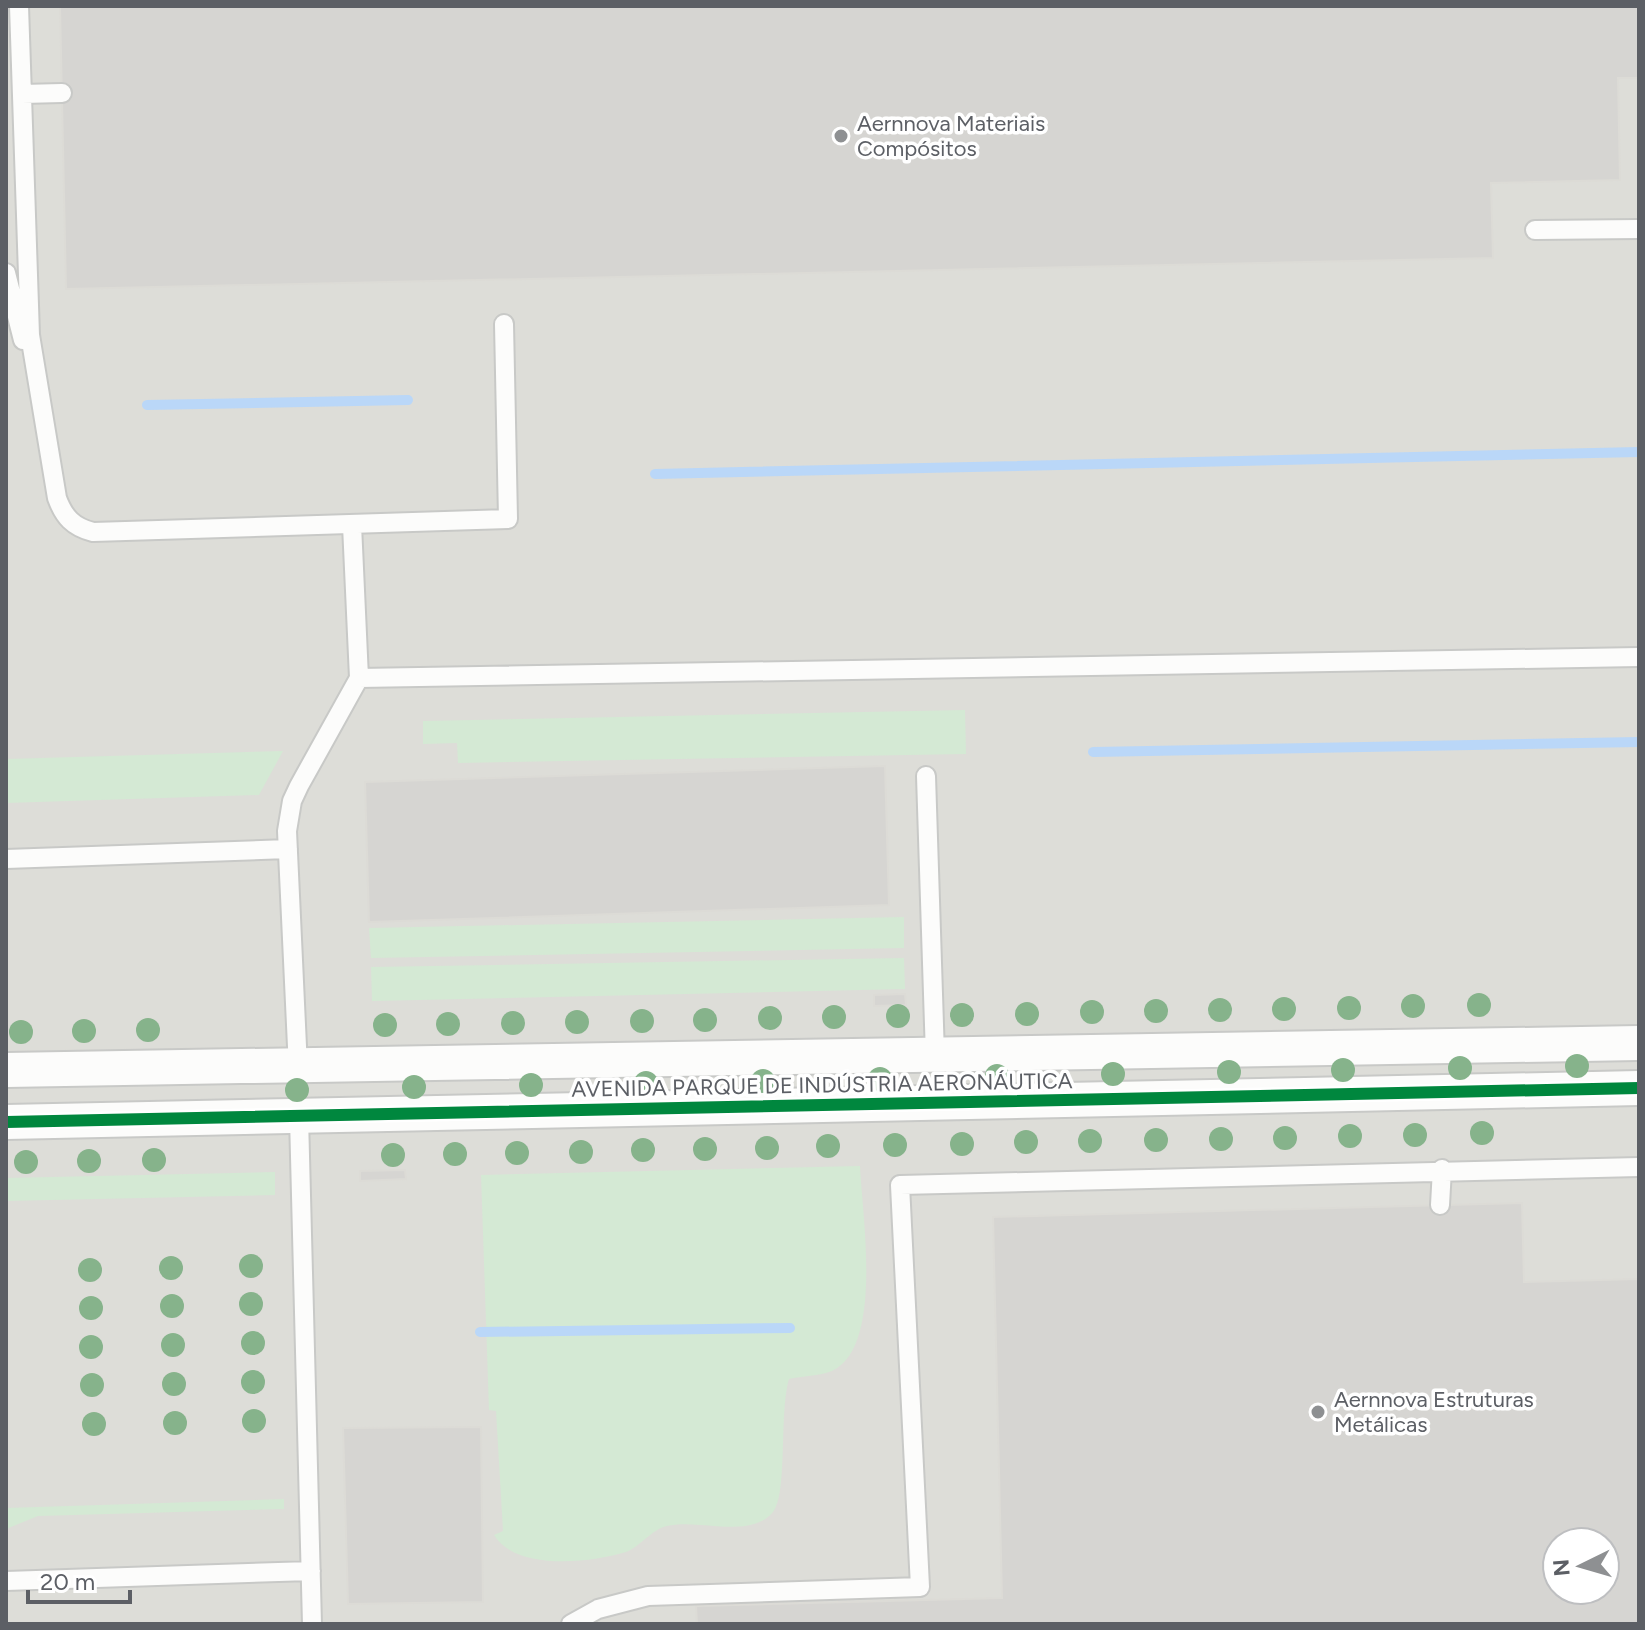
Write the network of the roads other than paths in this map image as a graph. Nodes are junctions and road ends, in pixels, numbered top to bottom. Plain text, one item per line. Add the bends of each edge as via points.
1 (19, 6) edge
2 (62, 93) dead end
3 (22, 94) junction
4 (1639, 229) edge
5 (1535, 230) dead end
6 (6, 273) edge
7 (504, 324) dead end
8 (40, 408) junction
9 (352, 525) junction
10 (1639, 657) edge
11 (359, 678) junction
12 (926, 776) dead end
13 (288, 849) junction
14 (6, 859) edge
15 (1639, 1043) edge
16 (935, 1056) junction
17 (298, 1068) junction
18 (6, 1070) edge
19 (1639, 1088) edge
20 (299, 1117) junction
21 (6, 1122) edge
22 (1639, 1167) edge
23 (1442, 1169) junction
24 (1440, 1205) dead end
25 (311, 1571) junction
26 (6, 1581) edge
27 (312, 1624) edge
28 (571, 1624) edge

1 - 3 lane
2 - 3 lane
3 - 8 lane via 30,335
4 - 5 lane
6 - 8 lane
7 - 9 lane via 508,519
8 - 9 lane via 57,498 79,529
9 - 11 lane
10 - 11 lane
11 - 13 lane via 292,801
12 - 16 lane
13 - 14 lane
13 - 17 lane
15 - 16 street, AVENIDA PARQUE DE INDÚSTRIA AERONÁUTICA
16 - 17 street, AVENIDA PARQUE DE INDÚSTRIA AERONÁUTICA
17 - 18 street, AVENIDA PARQUE DE INDÚSTRIA AERONÁUTICA
19 - 20 street, AVENIDA PARQUE DE INDÚSTRIA AERONÁUTICA
20 - 21 street, AVENIDA PARQUE DE INDÚSTRIA AERONÁUTICA
20 - 25 lane
22 - 23 lane
23 - 24 lane
23 - 28 lane via 900,1185 920,1587 648,1596 598,1609
25 - 26 lane
25 - 27 lane

